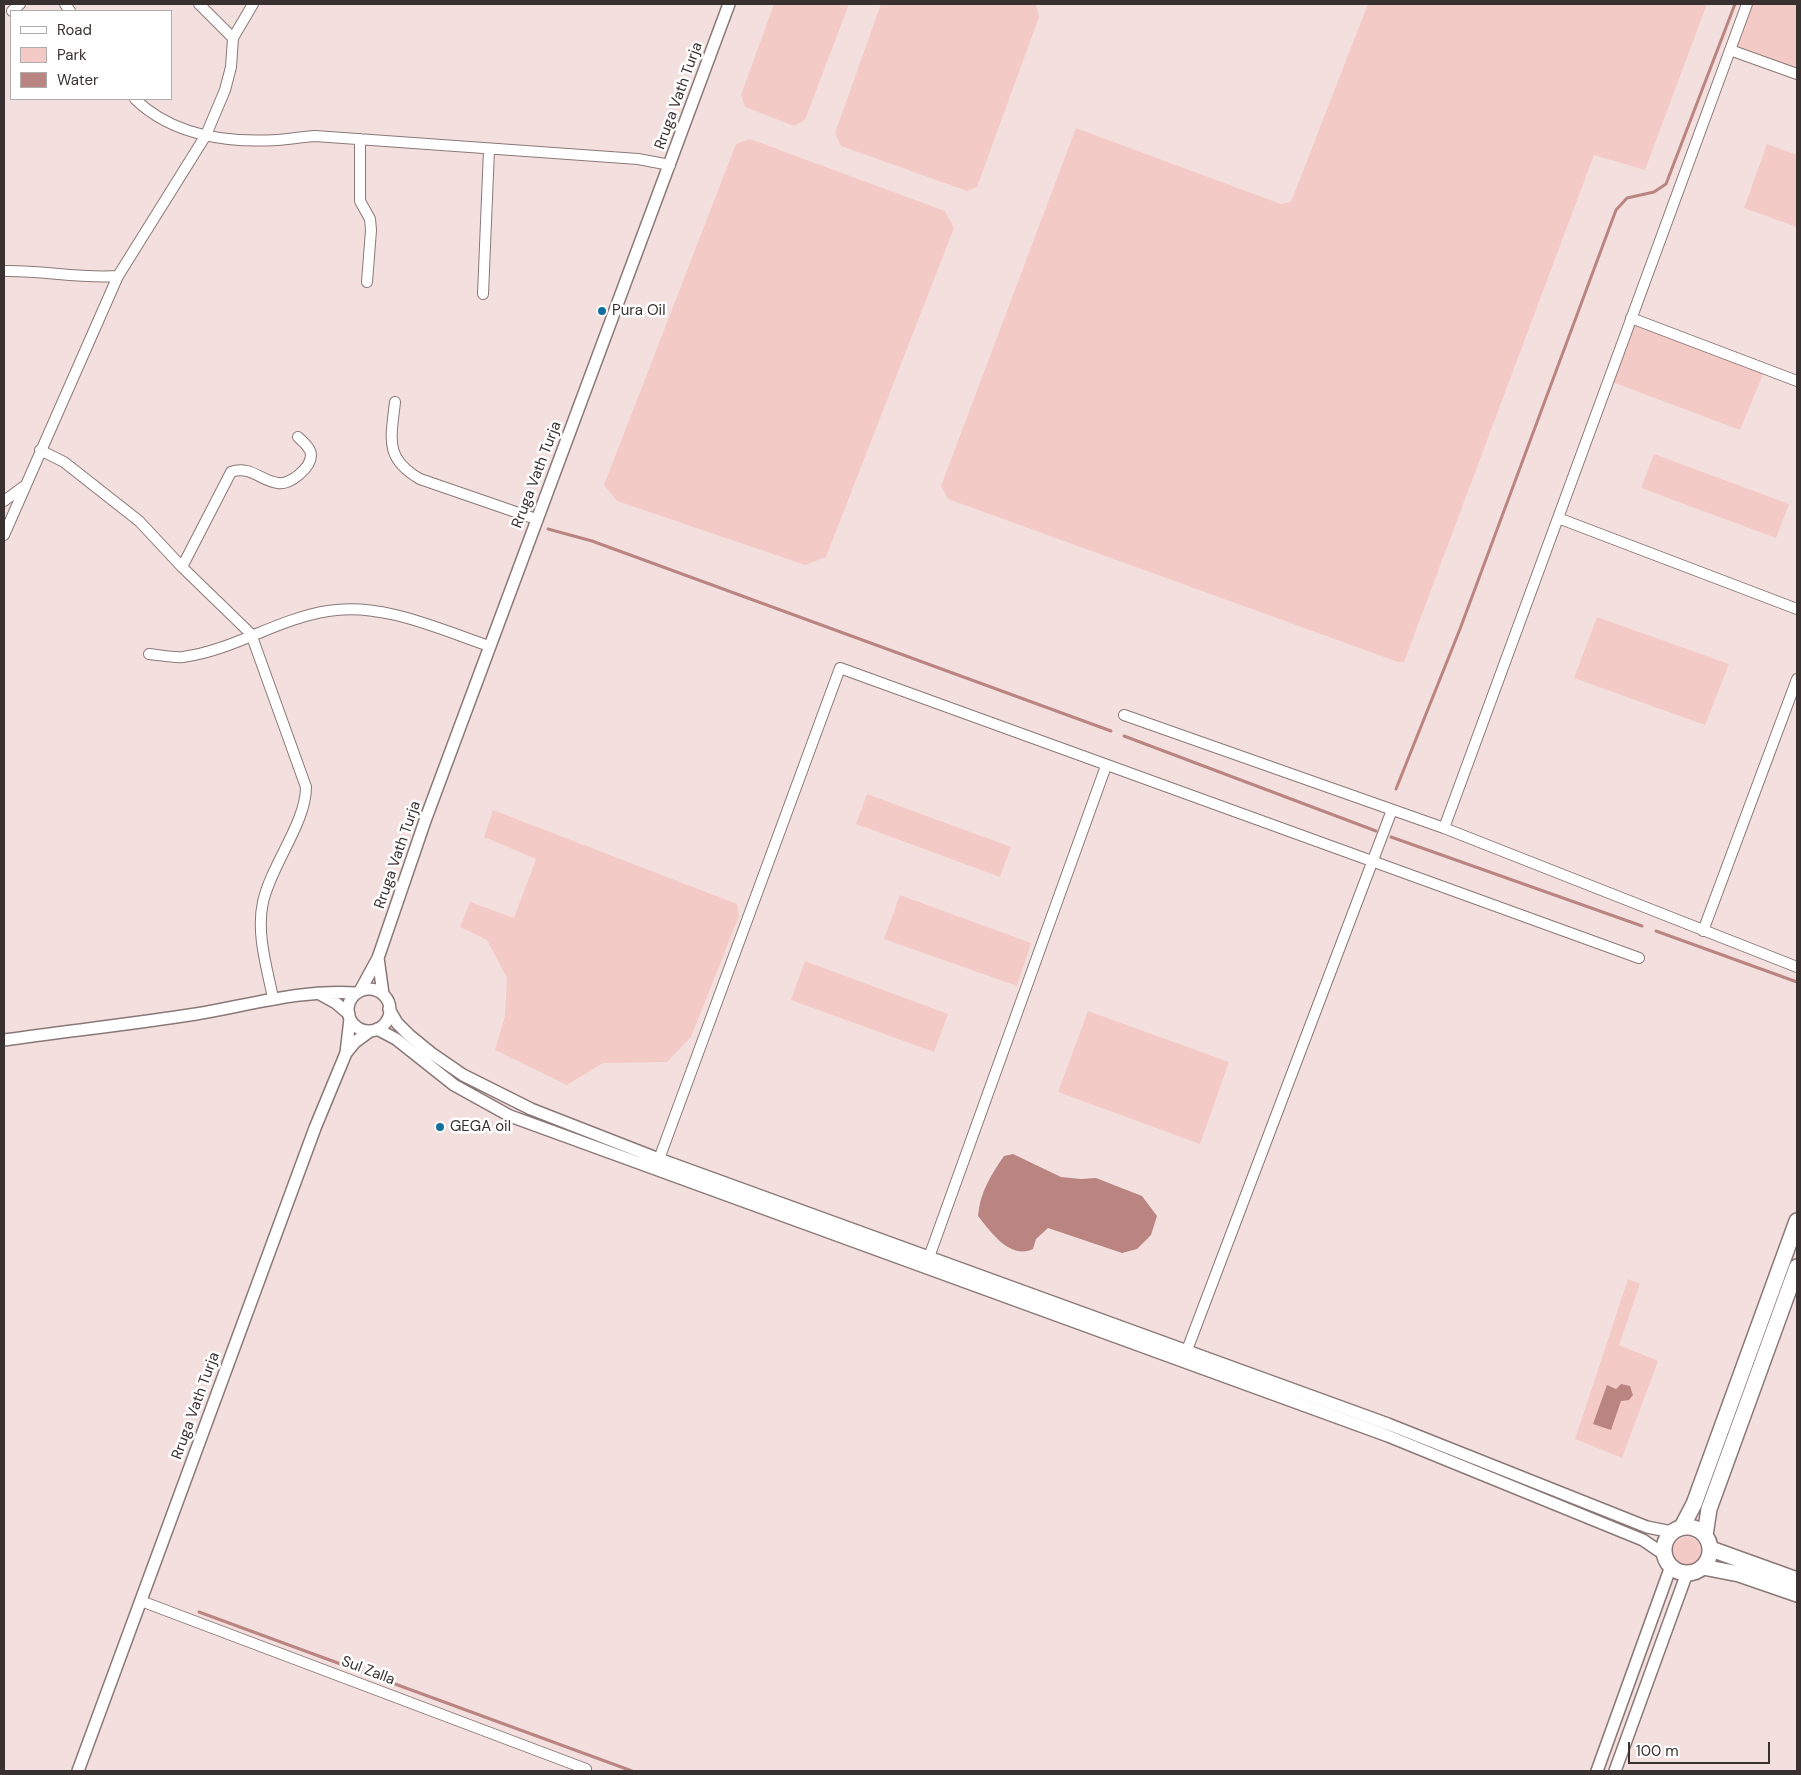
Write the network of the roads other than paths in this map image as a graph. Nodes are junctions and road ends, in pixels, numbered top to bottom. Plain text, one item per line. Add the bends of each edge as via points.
1 (199, 4) edge
2 (253, 4) edge
3 (729, 4) edge
4 (1747, 4) edge
5 (232, 38) junction
6 (1730, 50) junction
7 (1797, 74) edge
8 (136, 100) edge
9 (206, 135) junction
10 (360, 139) junction
11 (489, 150) junction
12 (670, 165) junction
13 (4, 271) edge
14 (118, 276) junction
15 (367, 282) dead end
16 (483, 294) dead end
17 (1631, 318) junction
18 (1797, 381) edge
19 (395, 402) dead end
20 (298, 437) dead end
21 (40, 450) junction
22 (24, 487) junction
23 (4, 501) edge
24 (1558, 518) junction
25 (536, 519) junction
26 (4, 535) edge
27 (182, 567) junction
28 (1797, 609) edge
29 (251, 634) junction
30 (489, 646) junction
31 (149, 654) dead end
32 (1797, 679) edge
33 (1124, 715) dead end
34 (1106, 766) junction
35 (1392, 810) junction
36 (1444, 828) junction
37 (1373, 861) junction
38 (1703, 930) junction
39 (378, 958) junction
40 (1639, 958) dead end
41 (1797, 967) edge
42 (358, 992) junction
43 (318, 993) junction
44 (383, 994) junction
45 (273, 998) junction
46 (389, 1009) junction
47 (349, 1016) junction
48 (373, 1030) junction
49 (4, 1040) edge
50 (346, 1052) junction
51 (659, 1159) junction
52 (1797, 1220) edge
53 (929, 1257) junction
54 (1797, 1267) edge
55 (1187, 1350) junction
56 (1677, 1530) junction
57 (1708, 1542) junction
58 (1668, 1561) junction
59 (1703, 1567) junction
60 (1687, 1573) junction
61 (1797, 1580) edge
62 (1797, 1594) edge
63 (141, 1602) junction
64 (586, 1769) dead end
65 (78, 1771) edge
66 (1596, 1771) edge
67 (1615, 1771) edge

1 - 5 street
2 - 5 street
3 - 12 street, Rruga Vath Turja
4 - 6 street
5 - 9 street via 226,90
6 - 7 street
6 - 17 street
8 - 9 street via 149,113 176,127
9 - 10 street via 221,140 315,136
9 - 14 street
10 - 11 street
10 - 15 street via 360,201 370,218 372,230
11 - 12 street via 638,159
11 - 16 street
12 - 25 street, Rruga Vath Turja
13 - 14 street via 33,270 99,278
14 - 21 street
17 - 18 street
17 - 24 street
19 - 25 street via 390,443 395,458 405,470 420,479
20 - 27 street via 310,449 311,456 293,480 285,484 276,483 248,470 231,472
21 - 22 street
21 - 27 street via 64,462 102,490 139,521
22 - 23 street
22 - 26 street
24 - 28 street
24 - 36 street
25 - 30 street, Rruga Vath Turja
27 - 29 street
29 - 30 street via 327,611 348,609 396,615
29 - 31 street via 213,650 181,657
29 - 45 street via 306,787 303,806 263,902 262,933
30 - 39 street, Rruga Vath Turja
32 - 38 street
33 - 35 street
34 - 37 street
34 - 51 street via 840,668
34 - 53 street
35 - 36 street
35 - 37 street
36 - 38 street
37 - 40 street
37 - 55 street
38 - 41 street
39 - 42 street, Rruga Vath Turja
39 - 44 street, Rruga Vath Turja
42 - 43 street
42 - 44 street via 368,989
42 - 47 street, Rruga Vath Turja via 349,1003
43 - 45 street
43 - 47 street
44 - 46 street, Rruga Vath Turja
45 - 49 street via 196,1014
46 - 48 street, Rruga Vath Turja via 384,1024
46 - 51 street via 408,1035 463,1075 531,1109
47 - 48 street via 361,1030
47 - 50 street, Rruga Vath Turja
48 - 50 street, Rruga Vath Turja
48 - 58 street via 396,1040 454,1085 510,1116 1388,1436 1643,1540
50 - 63 street, Rruga Vath Turja via 315,1128
51 - 53 street
52 - 56 main road via 1694,1504
53 - 55 street
54 - 57 main road via 1710,1509
55 - 56 street via 1450,1447 1647,1527
56 - 57 main road via 1693,1527
56 - 58 main road via 1666,1540
57 - 59 main road via 1708,1560
57 - 61 main road
58 - 60 main road
58 - 66 street
59 - 60 main road
59 - 62 main road via 1739,1574
60 - 67 street
63 - 64 street, Sul Zalla
63 - 65 street, Rruga Vath Turja

